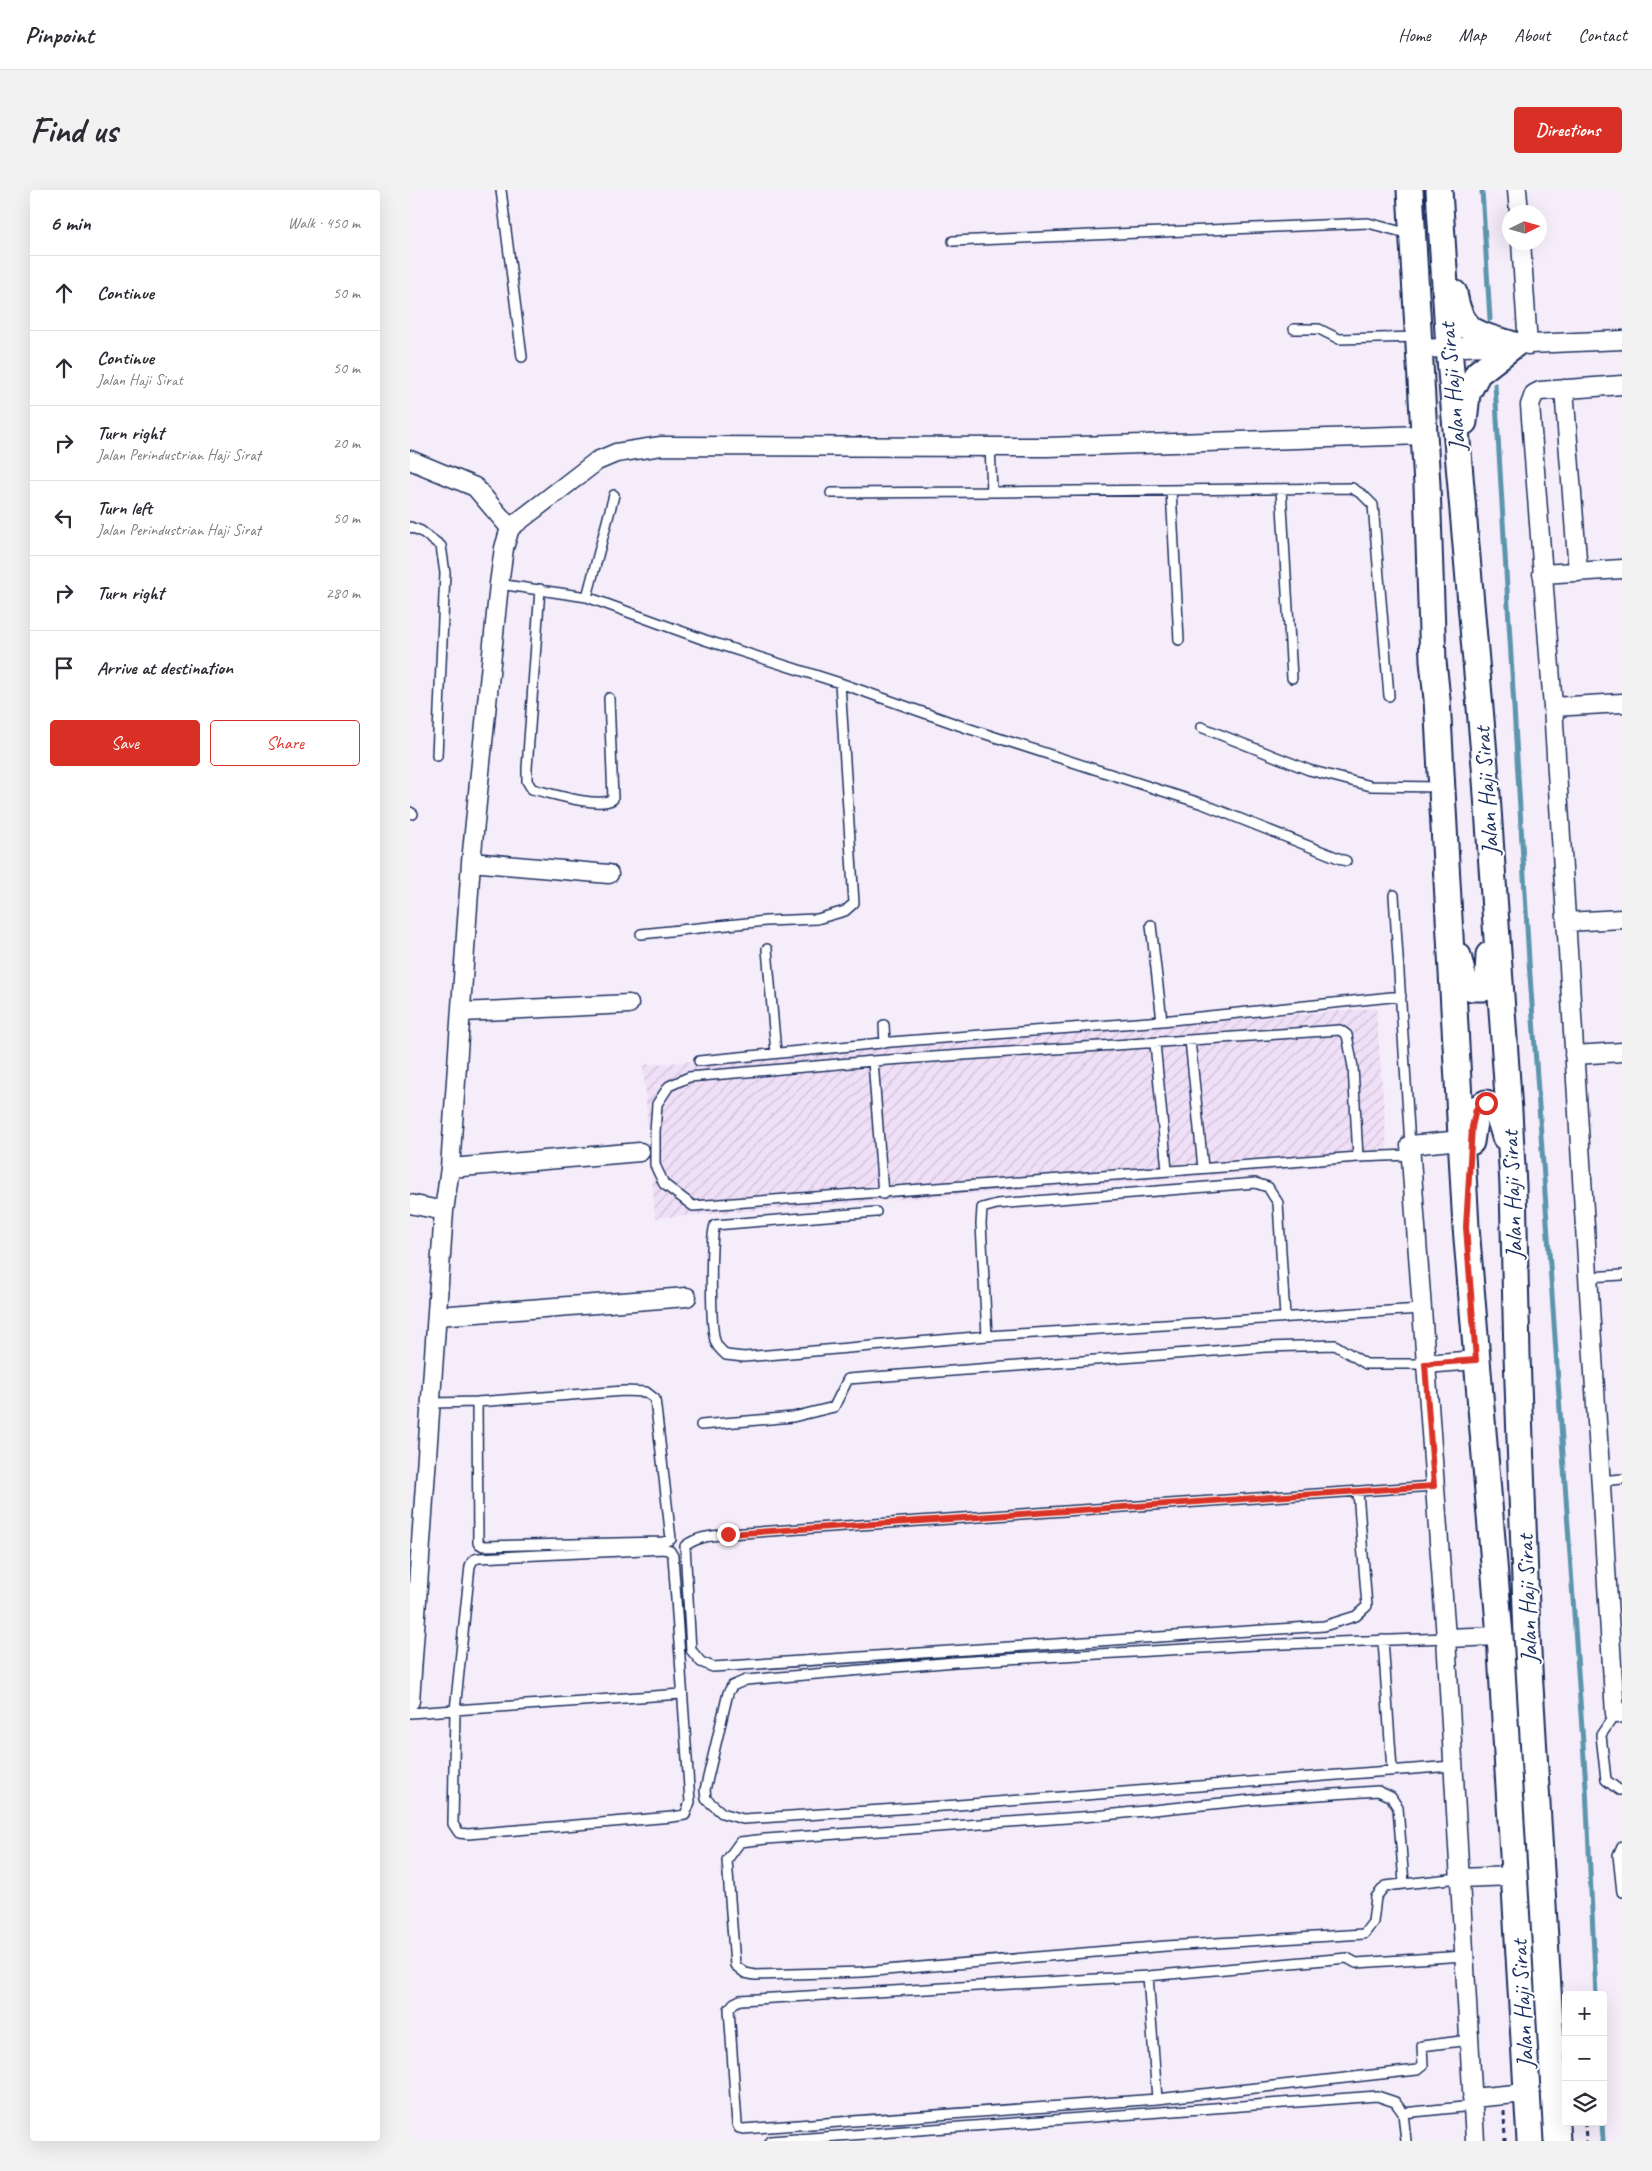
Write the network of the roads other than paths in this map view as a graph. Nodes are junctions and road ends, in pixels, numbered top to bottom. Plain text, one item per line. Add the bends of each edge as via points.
1 (501, 190) edge
2 (1410, 190) edge
3 (1440, 190) edge
4 (1517, 190) edge
5 (1518, 205) edge
6 (1412, 234) junction
7 (953, 241) dead end
8 (1521, 250) edge
9 (1294, 329) dead end
10 (1622, 340) edge
11 (1419, 343) junction
12 (1521, 345) junction
13 (1449, 348) junction
14 (522, 357) dead end
15 (1622, 385) edge
16 (1564, 389) junction
17 (1424, 435) junction
18 (990, 447) junction
19 (410, 460) edge
20 (1281, 489) junction
21 (1171, 490) junction
22 (992, 492) junction
23 (831, 493) dead end
24 (614, 495) dead end
25 (410, 527) edge
26 (510, 528) junction
27 (1464, 533) junction
28 (1622, 569) edge
29 (1578, 572) junction
30 (1542, 574) junction
31 (500, 584) junction
32 (540, 589) junction
33 (587, 597) junction
34 (1179, 640) dead end
35 (1292, 678) dead end
36 (840, 683) junction
37 (1389, 696) dead end
38 (609, 698) dead end
39 (1622, 703) edge
40 (1553, 707) junction
41 (1201, 727) dead end
42 (437, 756) dead end
43 (1441, 787) junction
44 (1346, 861) dead end
45 (471, 862) junction
46 (609, 874) dead end
47 (1493, 883) junction
48 (1448, 892) junction
49 (1394, 895) dead end
50 (1622, 919) edge
51 (1566, 922) junction
52 (1151, 925) dead end
53 (641, 934) dead end
54 (768, 948) dead end
55 (1401, 996) junction
56 (629, 1004) dead end
57 (462, 1012) junction
58 (1162, 1021) junction
59 (884, 1026) dead end
60 (1190, 1040) junction
61 (1155, 1042) junction
62 (886, 1043) junction
63 (1622, 1052) edge
64 (776, 1053) junction
65 (1574, 1055) junction
66 (699, 1061) dead end
67 (873, 1062) junction
68 (1461, 1140) junction
69 (1411, 1150) junction
70 (640, 1152) dead end
71 (1358, 1157) junction
72 (450, 1168) junction
73 (1203, 1168) junction
74 (1167, 1170) junction
75 (1514, 1186) junction
76 (883, 1194) junction
77 (410, 1204) edge
78 (444, 1211) junction
79 (876, 1212) dead end
80 (1466, 1227) junction
81 (1622, 1276) edge
82 (1588, 1277) junction
83 (687, 1297) dead end
84 (1421, 1309) junction
85 (438, 1316) junction
86 (1285, 1317) junction
87 (987, 1336) junction
88 (1476, 1360) junction
89 (1425, 1364) junction
90 (432, 1402) junction
91 (477, 1402) junction
92 (700, 1425) dead end
93 (418, 1469) edge
94 (1622, 1479) edge
95 (1600, 1480) junction
96 (1434, 1486) junction
97 (1358, 1492) junction
98 (1500, 1636) junction
99 (1446, 1638) junction
100 (1383, 1640) junction
101 (681, 1694) junction
102 (410, 1701) edge
103 (455, 1710) junction
104 (1618, 1713) edge
105 (410, 1714) edge
106 (1452, 1766) junction
107 (1392, 1770) junction
108 (1622, 1790) edge
109 (1622, 1846) edge
110 (1514, 1876) junction
111 (1459, 1878) junction
112 (1404, 1883) junction
113 (1622, 1892) edge
114 (1464, 1956) junction
115 (1148, 1976) junction
116 (1469, 2040) junction
117 (1526, 2093) junction
118 (1157, 2099) junction
119 (1472, 2102) junction
120 (1403, 2113) junction
121 (862, 2138) edge
122 (770, 2141) edge
123 (1406, 2141) edge
124 (1475, 2141) edge
125 (1530, 2141) edge
126 (1557, 2141) edge

1 - 14 lane
2 - 6 main road, Jalan Haji Sirat
3 - 12 main road via 1456,306 1464,324 1477,334
3 - 13 main road, Jalan Haji Sirat
4 - 5 street
6 - 7 lane via 1368,223
6 - 11 main road, Jalan Haji Sirat
8 - 12 street
9 - 11 lane via 1319,329 1339,339
10 - 12 street
11 - 13 street
11 - 17 main road, Jalan Haji Sirat
12 - 13 street
12 - 27 main road via 1478,373 1467,394 1463,434
13 - 27 main road, Jalan Haji Sirat
15 - 16 street
16 - 29 street
16 - 30 street via 1540,391 1534,394 1530,405
17 - 18 street
17 - 43 main road, Jalan Haji Sirat
18 - 22 lane
18 - 26 street via 661,446 616,453 597,461
19 - 26 street via 475,487
20 - 21 lane
20 - 35 lane
20 - 37 lane via 1352,488 1373,505
21 - 22 lane
21 - 34 lane
22 - 23 lane
24 - 33 lane
25 - 42 lane via 441,546 445,573
26 - 31 street
27 - 47 main road, Jalan Haji Sirat
28 - 29 street
29 - 30 street
30 - 40 street
31 - 32 lane
31 - 45 street
32 - 33 lane
32 - 38 lane via 526,781 532,789 596,803 608,803 613,799
33 - 36 lane via 705,640
36 - 44 lane via 1202,804
36 - 53 lane via 854,903 845,911 817,919
39 - 40 street
40 - 51 street
41 - 43 lane via 1309,770 1371,786
43 - 48 main road, Jalan Haji Sirat
45 - 46 street
45 - 57 street
47 - 48 main road via 1488,976 1484,988 1478,990 1465,984 1460,968
47 - 75 main road, Jalan Haji Sirat
48 - 68 main road, Jalan Haji Sirat
49 - 55 lane
50 - 51 street
51 - 65 street
52 - 58 lane
54 - 64 lane
55 - 58 lane
55 - 69 lane
56 - 57 street
57 - 72 street
58 - 62 lane
59 - 62 lane
60 - 61 lane
60 - 71 lane via 1340,1030 1347,1035 1353,1066
60 - 73 lane
61 - 67 lane
61 - 74 lane
62 - 64 lane
63 - 65 street
64 - 66 lane
65 - 82 street
67 - 76 lane
67 - 76 lane via 689,1077 669,1086 658,1104 655,1165 664,1184 693,1206
68 - 69 street
68 - 80 main road, Jalan Haji Sirat
69 - 71 lane
69 - 84 street
70 - 72 street
71 - 73 lane
72 - 78 street
73 - 74 lane
74 - 76 lane
75 - 80 main road via 1501,1121 1486,1103 1476,1109 1472,1127
75 - 126 main road, Jalan Haji Sirat via 1527,1635
77 - 78 street
78 - 85 street
79 - 87 lane via 715,1225 711,1275 715,1342 726,1355 744,1357
80 - 88 main road, Jalan Haji Sirat
81 - 82 lane
82 - 95 street
83 - 85 street
84 - 86 lane
84 - 89 street
85 - 90 street
86 - 87 lane
86 - 87 lane via 1278,1203 1268,1187 1255,1184 997,1204 982,1208
88 - 89 street
88 - 98 main road, Jalan Haji Sirat
89 - 92 lane via 1366,1364 1335,1345 1266,1347 848,1379 834,1407 793,1417
89 - 96 street
90 - 91 lane
90 - 93 street
91 - 91 lane via 624,1390 646,1392 655,1399 670,1539 664,1542 482,1546 478,1543
93 - 102 street
94 - 95 lane
95 - 104 street
96 - 97 lane
96 - 99 street
97 - 97 lane via 1367,1606 1356,1616 1324,1626 713,1667 701,1662 691,1650 685,1568 686,1546 692,1540 728,1534
98 - 99 street
98 - 110 main road, Jalan Haji Sirat
99 - 100 lane
99 - 106 street
100 - 107 lane
100 - 107 lane via 955,1662 746,1680 732,1686 728,1693 705,1790 706,1799 722,1813 744,1820
101 - 103 lane
101 - 103 lane via 690,1802 684,1815 468,1834 459,1833 453,1824
101 - 103 lane via 673,1556 670,1551 478,1558 470,1566
103 - 105 lane
104 - 108 lane via 1601,1735 1606,1780
106 - 107 lane
106 - 111 street
109 - 113 lane via 1618,1855
110 - 111 street
110 - 117 main road, Jalan Haji Sirat
111 - 112 lane
111 - 114 street
112 - 112 lane via 1385,1886 1376,1897 1373,1922 1364,1934 1166,1946 862,1972 755,1975 745,1973 735,1965 727,1860 740,1842 766,1839 1095,1816 1378,1790 1391,1797 1398,1808
114 - 115 lane via 1356,1963 1347,1958
114 - 116 street
115 - 118 lane
115 - 118 lane via 740,2000 729,2008 734,2087 737,2124 743,2129
116 - 118 lane via 1422,2046 1423,2065 1417,2070
116 - 119 street
117 - 119 street
117 - 125 main road, Jalan Haji Sirat
119 - 120 lane
119 - 124 street
120 - 121 lane via 1395,2102 1378,2096
120 - 123 lane
121 - 122 lane

